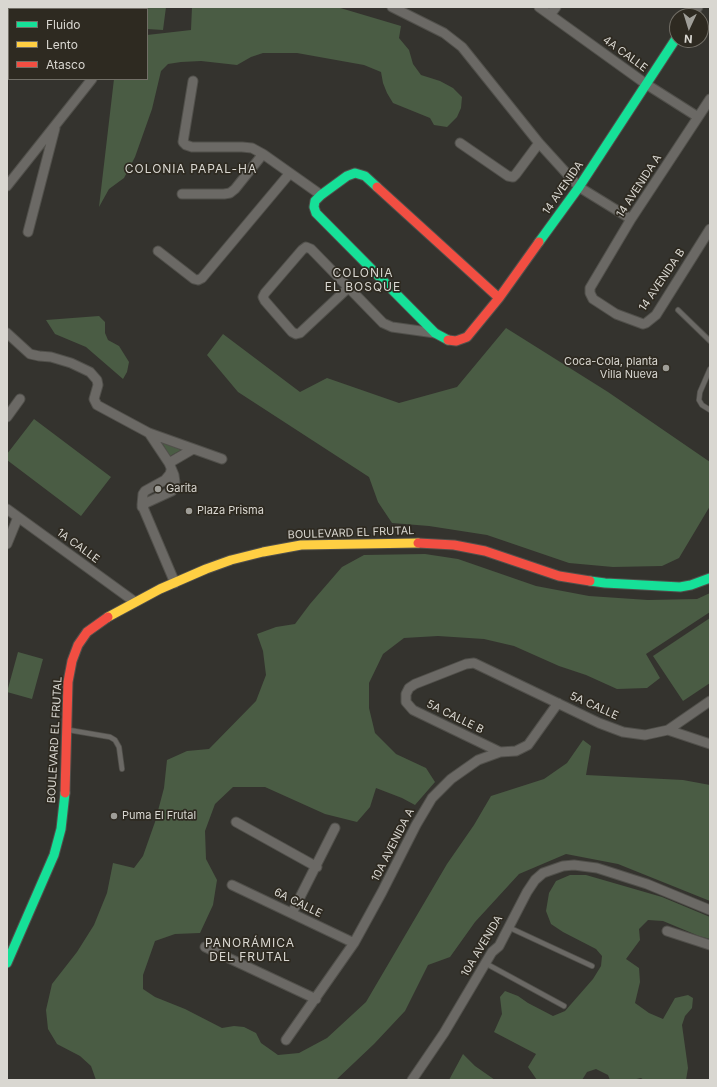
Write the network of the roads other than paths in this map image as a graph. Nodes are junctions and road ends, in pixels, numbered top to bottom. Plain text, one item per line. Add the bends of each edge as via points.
1 (392, 7) edge
2 (539, 7) edge
3 (556, 7) edge
4 (550, 15) junction
5 (670, 48) edge
6 (91, 80) edge
7 (193, 81) dead end
8 (646, 84) junction
9 (710, 99) edge
10 (698, 117) junction
11 (56, 124) junction
12 (539, 142) junction
13 (460, 143) dead end
14 (263, 154) junction
15 (290, 172) junction
16 (7, 186) edge
17 (578, 187) junction
18 (182, 194) dead end
19 (321, 195) junction
20 (631, 219) junction
21 (710, 229) edge
22 (28, 232) dead end
23 (158, 251) dead end
24 (348, 288) junction
25 (590, 288) joint
26 (499, 298) junction
27 (678, 310) dead end
28 (7, 333) edge
29 (435, 333) junction
30 (710, 341) edge
31 (710, 369) edge
32 (20, 400) dead end
33 (710, 410) edge
34 (7, 417) edge
35 (149, 433) junction
36 (192, 449) junction
37 (222, 459) dead end
38 (170, 466) junction
39 (142, 507) junction
40 (7, 509) edge
41 (18, 517) junction
42 (7, 544) edge
43 (710, 578) edge
44 (175, 583) junction
45 (135, 602) junction
46 (406, 698) joint
47 (710, 701) edge
48 (558, 703) junction
49 (67, 730) junction
50 (668, 730) junction
51 (710, 744) edge
52 (500, 752) junction
53 (122, 769) dead end
54 (236, 822) dead end
55 (335, 828) dead end
56 (316, 867) junction
57 (232, 885) dead end
58 (710, 910) edge
59 (292, 913) junction
60 (508, 927) junction
61 (667, 930) dead end
62 (354, 943) junction
63 (710, 945) edge
64 (205, 946) dead end
65 (7, 963) edge
66 (485, 963) junction
67 (592, 966) dead end
68 (316, 999) junction
69 (564, 1006) dead end
70 (286, 1040) dead end
71 (412, 1080) edge

1 - 12 street via 444,33 462,47
2 - 4 street, 4A CALLE
3 - 4 street
4 - 8 street, 4A CALLE
5 - 8 main road, 14 AVENIDA
6 - 11 street
7 - 14 street via 183,142 192,147 252,148
8 - 10 street, 4A CALLE
8 - 17 main road, 14 AVENIDA
9 - 10 street, 14 AVENIDA A
10 - 20 street, 14 AVENIDA A
11 - 16 street
11 - 22 street
12 - 13 street via 513,177
12 - 17 street
14 - 15 street
14 - 18 street via 230,193
15 - 19 street
15 - 23 street via 202,278 194,279
17 - 20 street
17 - 26 main road, 14 AVENIDA
19 - 26 main road via 347,176 355,173 365,176
19 - 29 main road via 314,207 316,213
20 - 25 street, 14 AVENIDA A
21 - 25 street, 14 AVENIDA B via 656,315 646,323 616,314 593,299
24 - 24 street via 311,249 306,247 263,297 296,334
24 - 29 street via 383,323 392,327
26 - 29 main road, 14 AVENIDA via 467,337 456,341
27 - 30 lane
28 - 35 street via 30,354 51,357 90,372 97,380 94,399 97,405
31 - 33 lane via 699,400
32 - 34 street
35 - 36 street
35 - 38 street
36 - 37 street
36 - 38 street
38 - 39 street via 170,474 145,491
38 - 39 street via 174,472 175,482 172,490
39 - 44 street
40 - 41 street, 1A CALLE
41 - 42 street
41 - 45 street, 1A CALLE
43 - 44 main road, BOULEVARD EL FRUTAL via 691,585 668,587 578,580 541,571 476,549 419,543 283,547 226,562
44 - 45 main road, BOULEVARD EL FRUTAL
45 - 49 main road, BOULEVARD EL FRUTAL via 92,627 78,645 68,682
46 - 48 street, 5A CALLE via 409,688 415,684 474,663
46 - 52 street, 5A CALLE B via 413,710
47 - 50 street
48 - 50 street, 5A CALLE via 623,732 645,735
48 - 52 street, 10A AVENIDA A via 528,745 516,751
49 - 53 lane via 115,740 119,747
49 - 65 main road, BOULEVARD EL FRUTAL via 65,802 58,839 49,867
50 - 51 street
52 - 62 street, 10A AVENIDA A via 478,760 463,770 432,798
54 - 56 street
55 - 56 street
56 - 59 street
57 - 59 street, 6A CALLE
58 - 60 street, 10A AVENIDA via 622,876 597,868 574,865 543,873 535,880
59 - 62 street, 6A CALLE
60 - 66 street, 10A AVENIDA via 499,946
60 - 67 lane
61 - 63 street
62 - 68 street, 10A AVENIDA A
64 - 68 street
66 - 69 lane
66 - 71 street, 10A AVENIDA via 444,1033
68 - 70 street, 10A AVENIDA A

